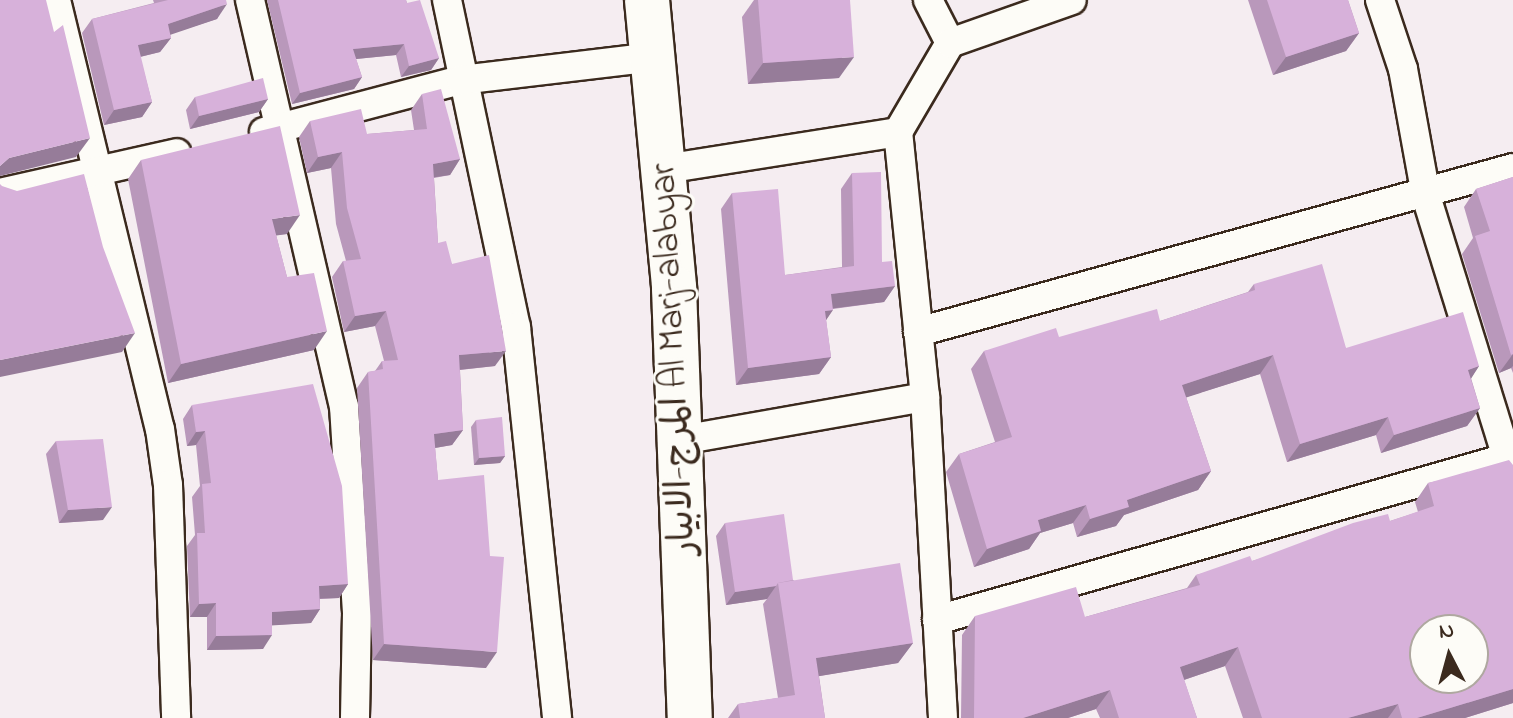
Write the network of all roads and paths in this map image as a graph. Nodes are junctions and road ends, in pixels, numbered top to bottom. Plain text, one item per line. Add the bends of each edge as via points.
1 (56, 0) edge
2 (250, 0) edge
3 (447, 0) edge
4 (647, 0) edge
5 (928, 0) edge
6 (1072, 0) edge
7 (1380, 0) edge
8 (950, 43) junction
9 (655, 57) junction
10 (461, 80) junction
11 (279, 128) junction
12 (898, 132) junction
13 (234, 139) edge
14 (204, 146) edge
15 (1513, 168) edge
16 (665, 169) junction
17 (100, 171) junction
18 (0, 193) edge
19 (1426, 196) junction
20 (918, 332) junction
21 (925, 397) junction
22 (681, 440) junction
23 (1511, 463) edge
24 (937, 620) junction
25 (176, 718) edge
26 (355, 718) edge
27 (557, 718) edge
28 (690, 718) edge
29 (943, 718) edge

1 - 17 street
2 - 11 street
3 - 10 street
4 - 9 main road, المرج-الابيار Al Marj-alabyar
5 - 8 street
6 - 8 street
7 - 19 street via 1403,69
8 - 12 street
9 - 10 street
9 - 16 main road, المرج-الابيار Al Marj-alabyar
10 - 11 street
10 - 27 street via 516,327
11 - 13 street
11 - 26 street via 344,406 357,613
12 - 16 street
12 - 20 street
14 - 17 street
15 - 19 street
16 - 22 main road, المرج-الابيار Al Marj-alabyar
17 - 18 street
17 - 25 street via 160,429 168,485
19 - 20 street
19 - 23 street
20 - 21 street
21 - 22 street
21 - 24 street
22 - 28 main road, المرج-الابيار Al Marj-alabyar
23 - 24 street
24 - 29 street

